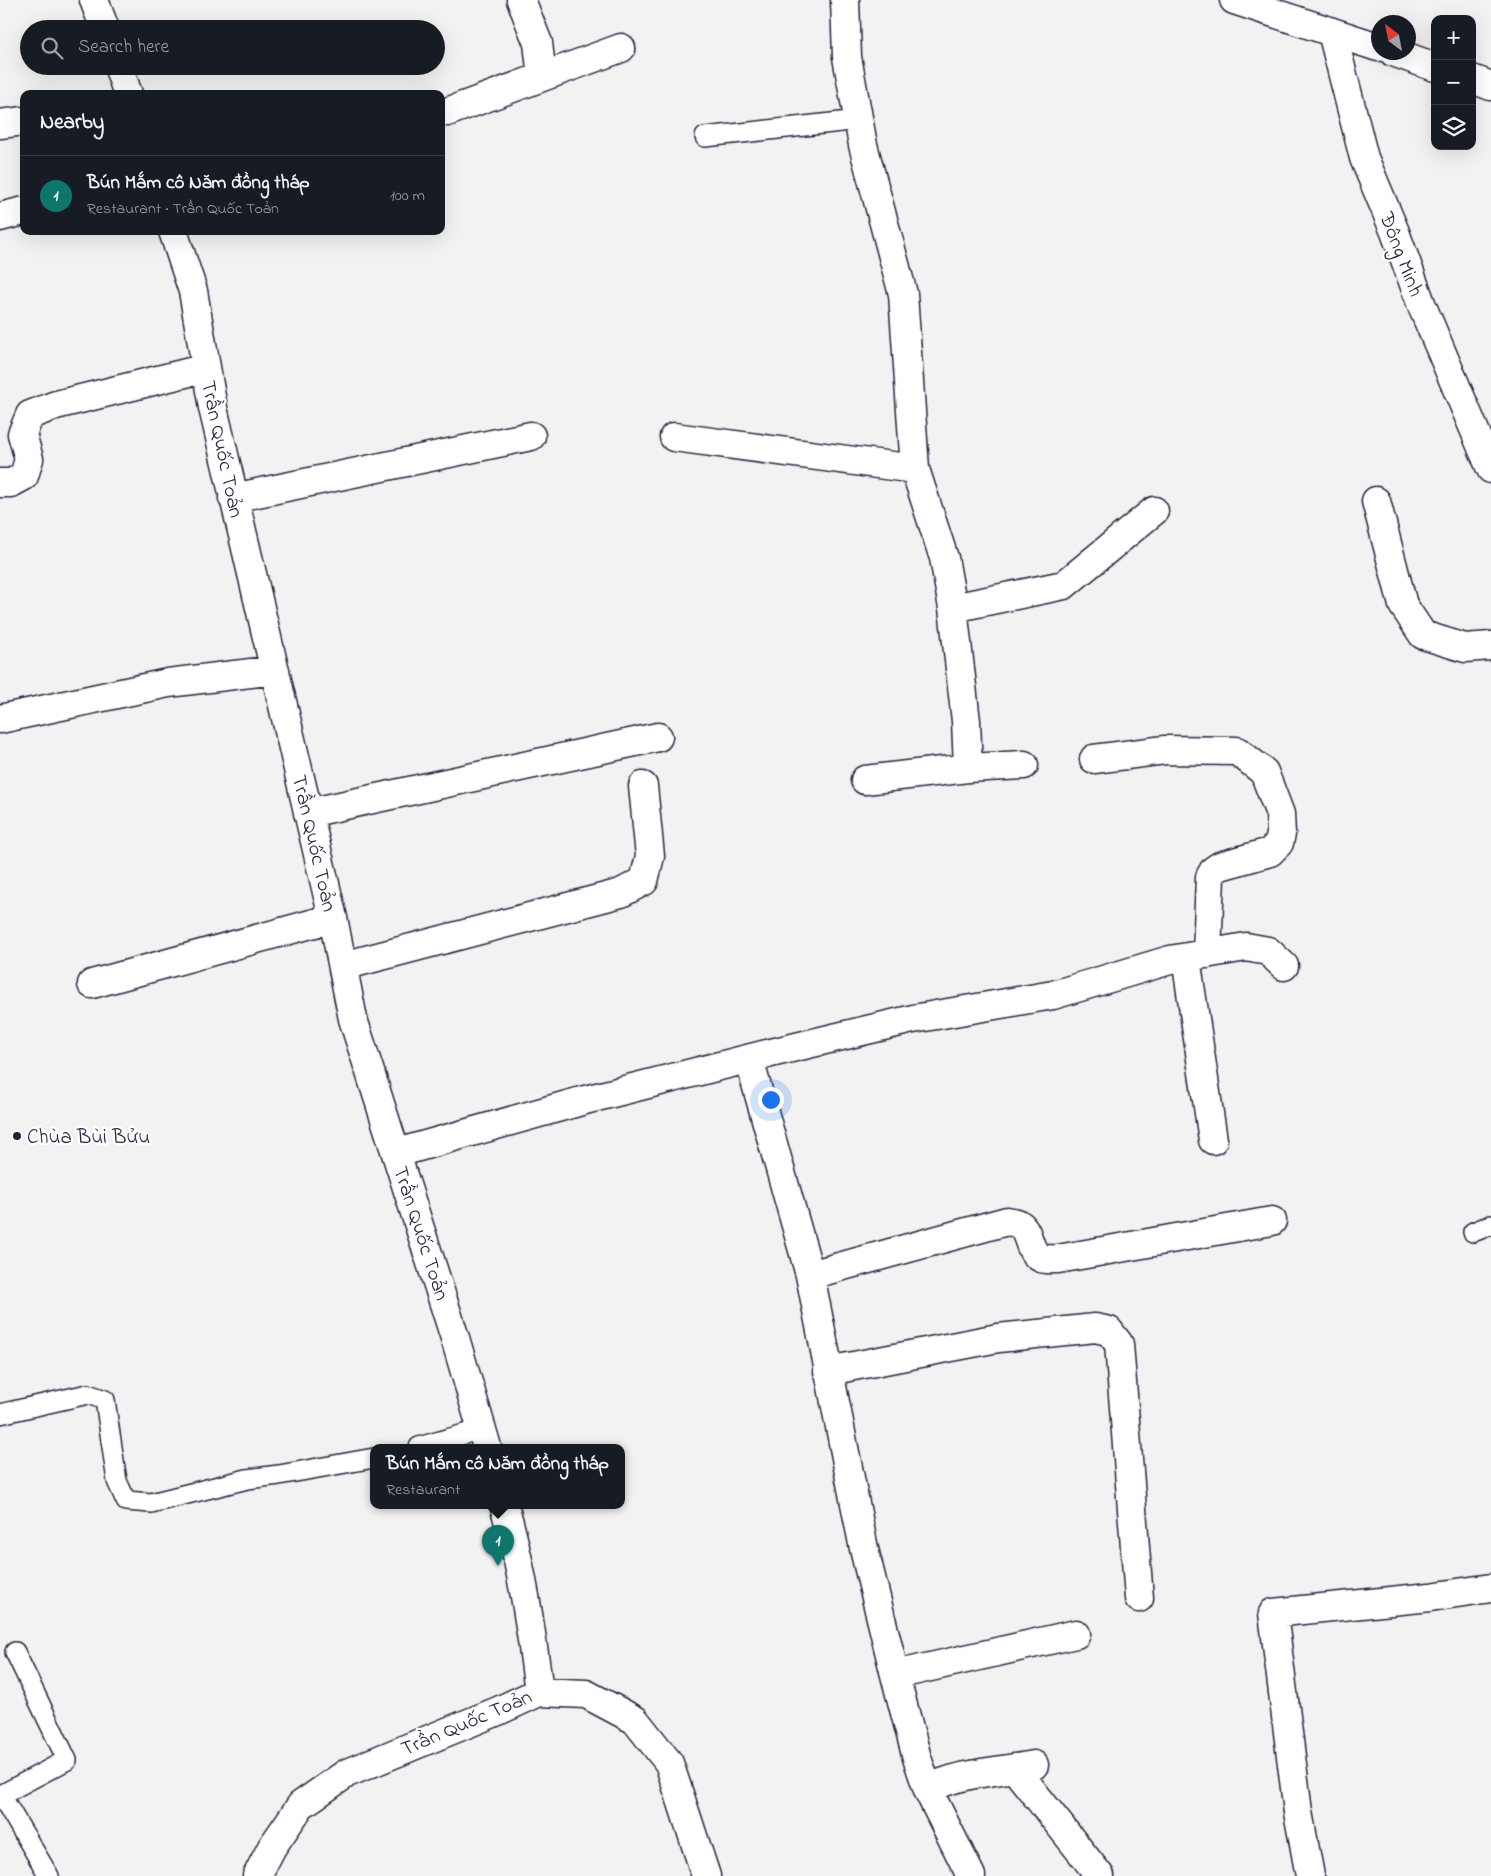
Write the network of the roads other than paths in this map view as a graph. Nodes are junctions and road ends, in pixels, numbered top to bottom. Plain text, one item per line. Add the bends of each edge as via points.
1 (94, 0) edge
2 (521, 0) edge
3 (845, 0) edge
4 (1234, 0) edge
5 (1262, 4) edge
6 (102, 20) edge
7 (1332, 32) junction
8 (1371, 46) edge
9 (620, 48) dead end
10 (1415, 60) edge
11 (1431, 66) edge
12 (121, 75) edge
13 (542, 77) junction
14 (1476, 80) edge
15 (1491, 86) edge
16 (127, 90) edge
17 (447, 112) dead end
18 (859, 120) junction
19 (20, 122) edge
20 (0, 124) edge
21 (705, 137) dead end
22 (20, 212) edge
23 (0, 217) edge
24 (174, 235) edge
25 (206, 368) junction
26 (531, 436) dead end
27 (674, 438) dead end
28 (915, 469) junction
29 (1491, 469) edge
30 (0, 484) edge
31 (233, 498) junction
32 (1376, 501) dead end
33 (1154, 511) dead end
34 (953, 608) junction
35 (1491, 646) edge
36 (275, 670) junction
37 (0, 719) edge
38 (658, 737) dead end
39 (1094, 759) dead end
40 (1024, 765) dead end
41 (968, 768) junction
42 (864, 780) dead end
43 (643, 786) dead end
44 (308, 813) junction
45 (333, 918) junction
46 (1196, 956) junction
47 (343, 966) junction
48 (1284, 966) dead end
49 (92, 984) dead end
50 (748, 1059) junction
51 (1213, 1140) dead end
52 (397, 1153) junction
53 (1272, 1221) dead end
54 (1491, 1225) edge
55 (1473, 1232) dead end
56 (810, 1276) junction
57 (828, 1371) junction
58 (0, 1414) edge
59 (485, 1438) edge
60 (441, 1444) edge
61 (370, 1459) edge
62 (505, 1509) edge
63 (1491, 1588) edge
64 (1139, 1598) dead end
65 (1076, 1634) dead end
66 (15, 1652) dead end
67 (895, 1675) junction
68 (540, 1692) junction
69 (928, 1790) junction
70 (49, 1876) edge
71 (257, 1876) edge
72 (706, 1876) edge
73 (971, 1876) edge
74 (1100, 1876) edge
75 (1310, 1876) edge

1 - 6 street
2 - 13 street via 538,43
3 - 18 street via 847,57
4 - 5 street
5 - 7 street
7 - 8 street
7 - 29 street, Đông Minh via 1364,158
9 - 13 street
10 - 11 street
12 - 16 street
13 - 17 street
14 - 15 street
18 - 21 lane
18 - 28 street via 903,294
19 - 20 street
22 - 23 street
24 - 25 street, Trần Quốc Toản via 193,292
25 - 30 street via 56,405 30,415 22,434 29,459 24,476 11,483
25 - 31 street, Trần Quốc Toản
26 - 31 street
27 - 28 street
28 - 34 street via 944,558
31 - 36 street, Trần Quốc Toản
32 - 35 street via 1403,605 1424,635 1465,648
33 - 34 street via 1064,585
34 - 41 street
36 - 37 street via 168,684
36 - 44 street, Trần Quốc Toản
38 - 44 street
39 - 46 street via 1165,750 1237,751 1264,772 1280,814 1282,834 1279,843 1270,852 1214,870
40 - 41 street
41 - 42 street
43 - 47 street via 650,856 644,881 621,893
44 - 45 street, Trần Quốc Toản
45 - 47 street, Trần Quốc Toản
45 - 49 street
46 - 48 street via 1246,947 1268,951
46 - 50 street via 1170,960 1053,995 913,1019
46 - 51 street
47 - 52 street, Trần Quốc Toản via 353,1019
50 - 52 street via 585,1100
50 - 56 street
52 - 59 street, Trần Quốc Toản
53 - 56 street via 1058,1259 1042,1259 1030,1246 1027,1233 1019,1224 1007,1221
54 - 55 lane
56 - 57 street
57 - 64 street via 998,1338 1095,1328 1109,1331 1119,1344
57 - 67 street via 864,1549
58 - 61 lane via 88,1394 105,1400 117,1481 126,1501 151,1503 247,1479
59 - 60 lane
62 - 68 street, Trần Quốc Toản via 528,1609
63 - 75 street via 1273,1613 1298,1812
65 - 67 street
66 - 70 lane via 67,1760 1,1794
67 - 69 street
68 - 71 street, Trần Quốc Toản via 347,1773 301,1805 272,1847
68 - 72 street via 586,1694 635,1720 669,1763
69 - 73 street
69 - 74 street via 953,1779 1024,1767

